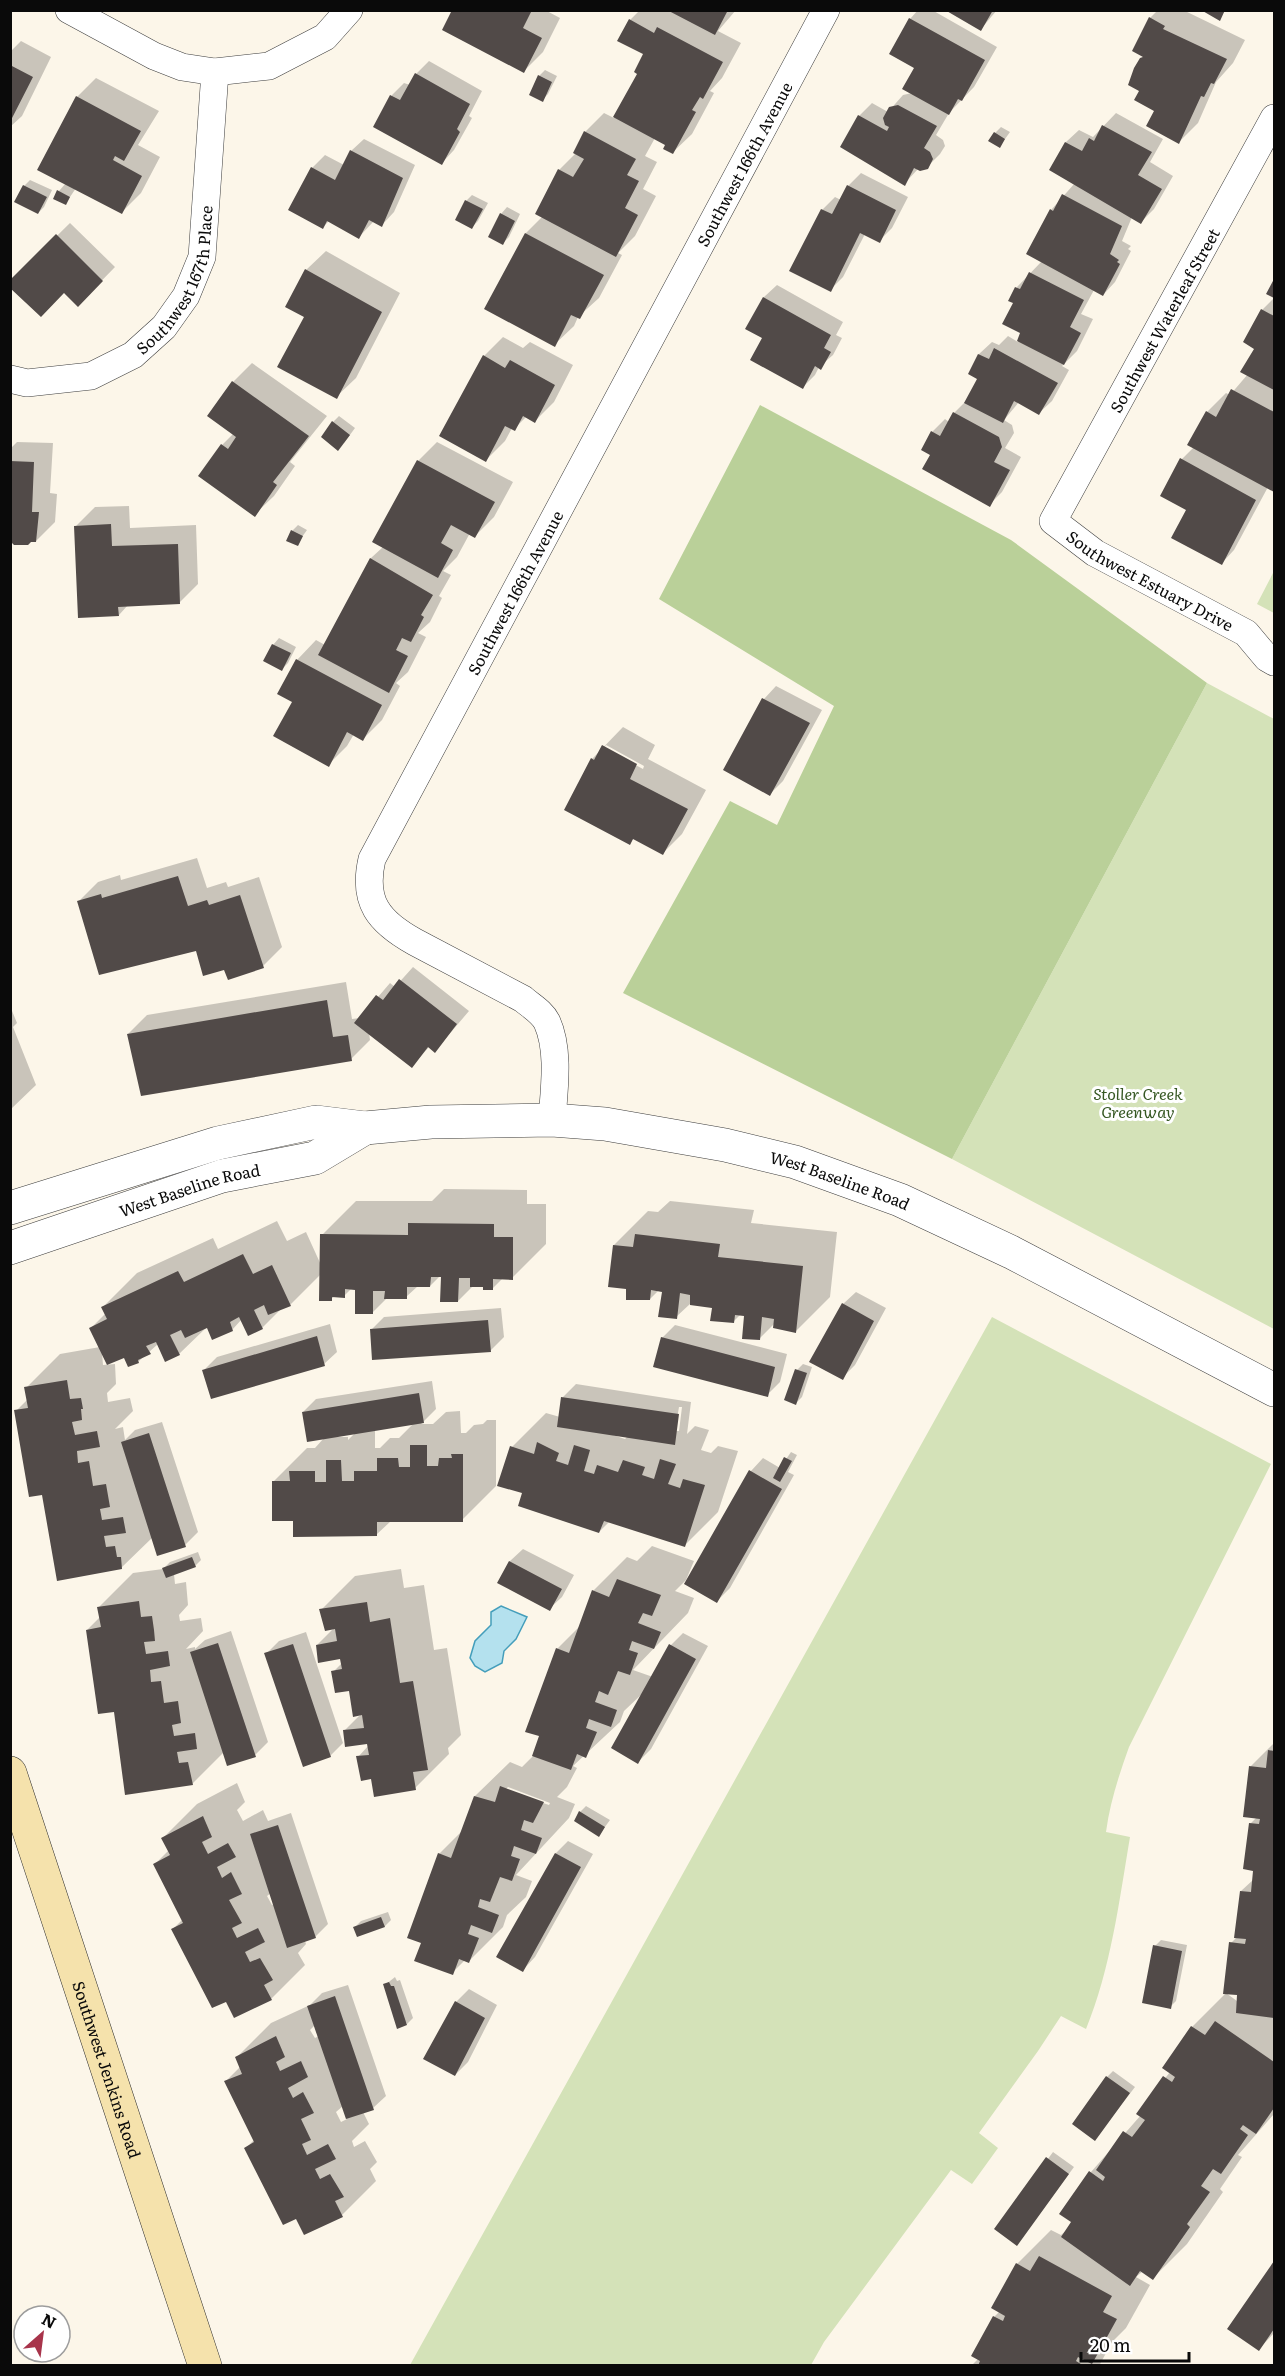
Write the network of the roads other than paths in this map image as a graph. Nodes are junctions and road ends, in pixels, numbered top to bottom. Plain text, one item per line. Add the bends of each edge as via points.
1 (69, 10) edge
2 (349, 10) edge
3 (826, 10) edge
4 (215, 72) junction
5 (1275, 118) edge
6 (10, 379) edge
7 (1053, 521) joint
8 (1275, 662) edge
9 (552, 1120) junction
10 (364, 1128) junction
11 (10, 1208) edge
12 (10, 1248) edge
13 (1275, 1390) edge
14 (10, 1773) edge
15 (205, 2366) edge

1 - 4 street via 154,56 182,67
2 - 4 street via 325,37 270,66
3 - 9 street, Southwest 166th Avenue via 372,859 369,894 385,921 398,933 523,999 546,1021 554,1069
4 - 6 street, Southwest 167th Place via 202,257 186,296 164,327 134,355 91,376 27,383
5 - 7 street, Southwest Waterleaf Street
7 - 8 street, Southwest Estuary Drive via 1095,553 1246,633
9 - 10 street, West Baseline Road via 431,1122
9 - 13 street, West Baseline Road via 604,1124 725,1145 843,1178 1011,1252
10 - 11 street, West Baseline Road via 316,1122 218,1143
10 - 12 street, West Baseline Road via 315,1158 222,1176
14 - 15 main road, Southwest Jenkins Road

